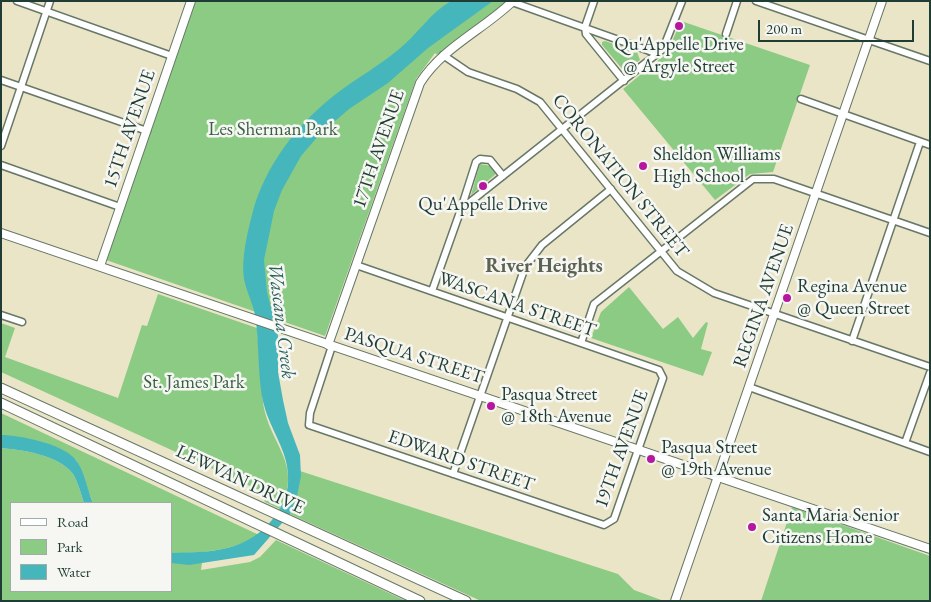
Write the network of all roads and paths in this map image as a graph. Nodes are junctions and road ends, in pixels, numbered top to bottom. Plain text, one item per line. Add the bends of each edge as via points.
1 (18, 1) edge
2 (50, 1) edge
3 (191, 1) edge
4 (594, 1) edge
5 (682, 1) edge
6 (737, 1) edge
7 (756, 1) edge
8 (882, 1) edge
9 (513, 2) edge
10 (47, 12) junction
11 (585, 27) junction
12 (726, 34) dead end
13 (869, 40) junction
14 (658, 54) junction
15 (443, 55) junction
16 (172, 56) junction
17 (930, 62) edge
18 (1, 80) edge
19 (624, 80) junction
20 (21, 87) junction
21 (801, 99) dead end
22 (844, 114) junction
23 (562, 129) junction
24 (147, 131) junction
25 (920, 142) junction
26 (930, 145) edge
27 (1, 146) edge
28 (1, 166) edge
29 (503, 176) junction
30 (611, 190) junction
31 (817, 194) junction
32 (120, 207) junction
33 (460, 212) junction
34 (893, 220) junction
35 (1, 233) edge
36 (930, 233) edge
37 (662, 252) junction
38 (356, 265) junction
39 (100, 266) junction
40 (432, 291) junction
41 (775, 314) junction
42 (1, 315) edge
43 (508, 317) junction
44 (22, 322) dead end
45 (852, 341) junction
46 (581, 343) junction
47 (330, 346) junction
48 (930, 367) edge
49 (930, 373) edge
50 (663, 378) joint
51 (749, 387) junction
52 (1, 388) edge
53 (480, 396) junction
54 (1, 403) edge
55 (309, 425) joint
56 (905, 443) junction
57 (638, 450) junction
58 (930, 452) edge
59 (453, 474) junction
60 (718, 477) junction
61 (604, 525) joint
62 (930, 549) edge
63 (420, 601) edge
64 (466, 601) edge
65 (675, 601) edge

1 - 10 street
2 - 10 street
3 - 16 street, 15TH AVENUE
4 - 11 street
5 - 14 street via 668,41
6 - 12 street
7 - 13 street
8 - 13 street, REGINA AVENUE
9 - 11 street
9 - 15 street, 17TH AVENUE
10 - 16 street
10 - 20 street
11 - 14 street
11 - 19 street via 586,34
13 - 17 street
13 - 22 street, REGINA AVENUE
14 - 19 street
15 - 23 street, CORONATION STREET via 468,72 532,96
15 - 38 street, 17TH AVENUE via 428,70 414,95
16 - 24 street, 15TH AVENUE
18 - 20 street
19 - 23 street
20 - 24 street
20 - 27 street
21 - 22 street
22 - 25 street
22 - 31 street, REGINA AVENUE
23 - 29 street
23 - 30 street, CORONATION STREET
24 - 32 street, 15TH AVENUE
25 - 26 street
25 - 34 street
28 - 32 street
29 - 33 street
29 - 33 street via 490,160 476,162
30 - 37 street, CORONATION STREET
30 - 43 street via 542,245 525,267
31 - 34 street
31 - 37 street via 774,179 753,179
31 - 41 street, REGINA AVENUE
32 - 39 street, 15TH AVENUE
33 - 40 street
34 - 36 street
34 - 45 street
35 - 39 street, PASQUA STREET
37 - 41 street, CORONATION STREET via 690,280 714,293
37 - 46 street via 594,304
38 - 40 street, WASCANA STREET
38 - 47 street, 17TH AVENUE
39 - 47 street, PASQUA STREET
40 - 43 street, WASCANA STREET
41 - 45 street, CORONATION STREET
41 - 51 street, REGINA AVENUE
42 - 44 street
43 - 46 street, WASCANA STREET
43 - 53 street
45 - 48 street, CORONATION STREET
46 - 50 street, WASCANA STREET via 659,370
47 - 53 street, PASQUA STREET
47 - 55 street, 17TH AVENUE
49 - 56 street
50 - 57 street, 19TH AVENUE
51 - 56 street
51 - 60 street, REGINA AVENUE
52 - 64 main road, LEWVAN DRIVE
53 - 57 street, PASQUA STREET
53 - 59 street
54 - 63 main road, LEWVAN DRIVE
55 - 59 street, EDWARD STREET
56 - 58 street
57 - 60 street, PASQUA STREET
57 - 61 street, 19TH AVENUE via 614,519
59 - 61 street, EDWARD STREET
60 - 62 street, PASQUA STREET
60 - 65 street, REGINA AVENUE

